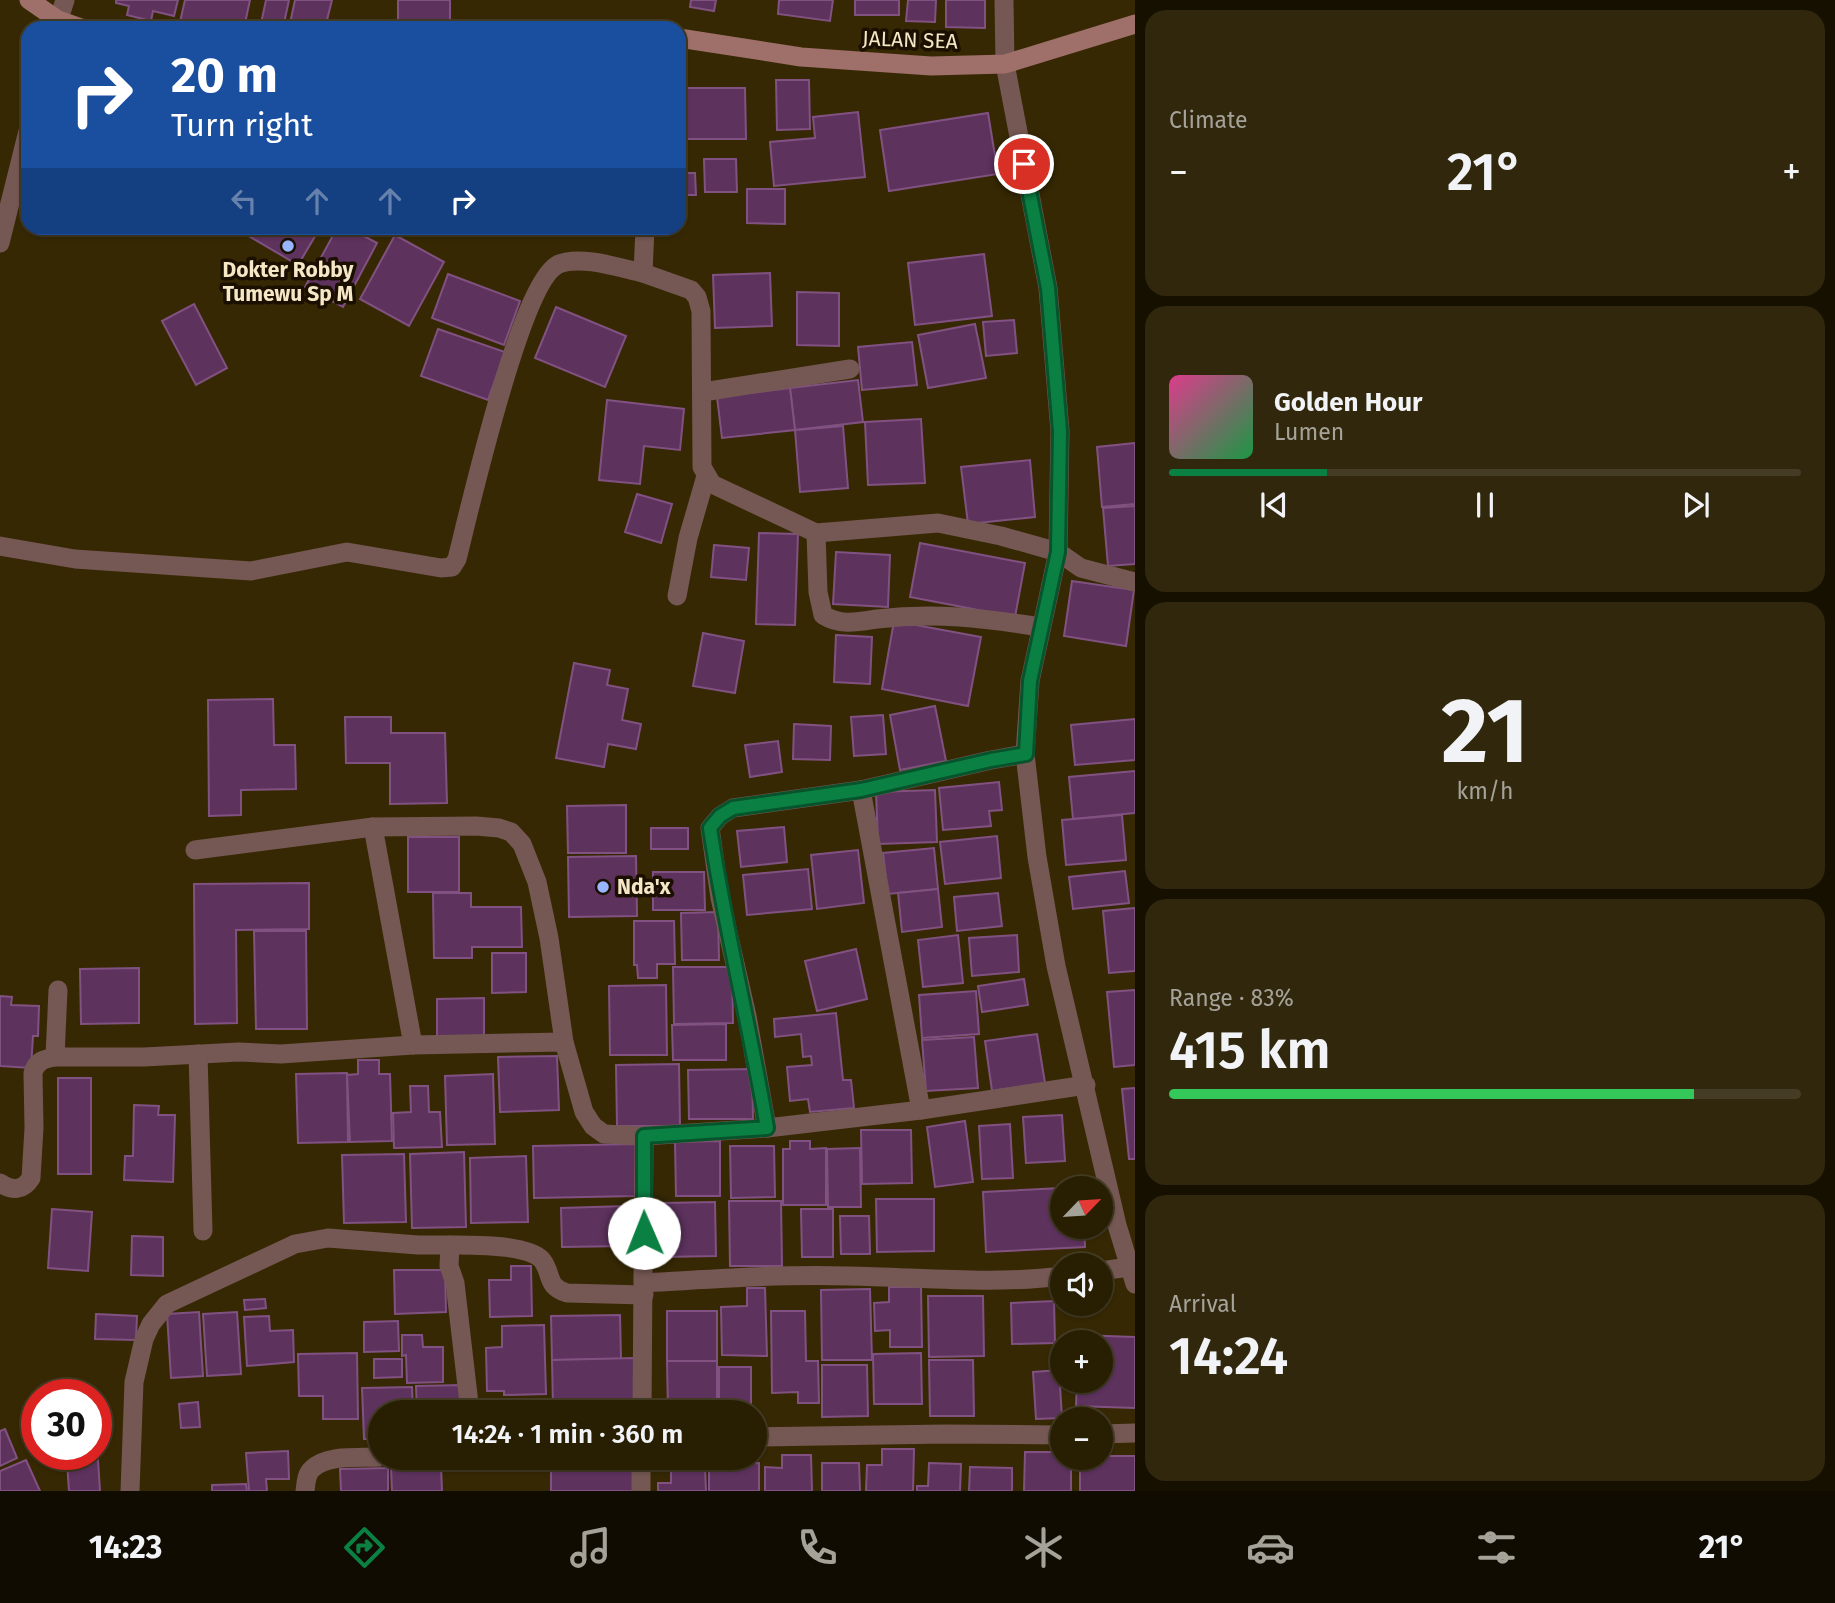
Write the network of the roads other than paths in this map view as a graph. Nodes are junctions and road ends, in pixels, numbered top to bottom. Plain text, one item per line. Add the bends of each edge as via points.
1 (29, 0) edge
2 (65, 0) edge
3 (1004, 0) edge
4 (54, 21) edge
5 (58, 21) edge
6 (1135, 24) edge
7 (686, 39) edge
8 (1005, 64) junction
9 (21, 159) edge
10 (645, 235) edge
11 (0, 243) edge
12 (643, 274) junction
13 (850, 369) dead end
14 (703, 392) junction
15 (706, 476) junction
16 (816, 533) junction
17 (0, 546) edge
18 (1058, 552) junction
19 (1135, 582) edge
20 (677, 596) dead end
21 (1041, 627) junction
22 (1026, 754) junction
23 (861, 790) junction
24 (373, 827) junction
25 (195, 850) dead end
26 (58, 990) dead end
27 (564, 1042) junction
28 (413, 1045) junction
29 (198, 1054) junction
30 (55, 1056) junction
31 (1086, 1085) junction
32 (921, 1110) junction
33 (767, 1128) junction
34 (644, 1136) junction
35 (0, 1184) edge
36 (203, 1231) dead end
37 (450, 1245) junction
38 (1113, 1273) edge
39 (1050, 1276) edge
40 (1132, 1276) edge
41 (645, 1289) junction
42 (469, 1400) edge
43 (642, 1400) edge
44 (1135, 1433) edge
45 (1113, 1434) edge
46 (1050, 1435) edge
47 (767, 1437) edge
48 (368, 1458) edge
49 (641, 1470) edge
50 (130, 1491) edge
51 (305, 1491) edge
52 (641, 1491) edge

1 - 4 main road
2 - 5 street
3 - 8 street
6 - 8 main road, JALAN SEA
7 - 8 main road, JALAN SEA via 801,57 931,66
8 - 18 street via 1048,288 1060,431
9 - 11 street
10 - 12 street
12 - 14 street via 691,290 697,297
12 - 17 street via 576,261 558,264 545,275 529,306 452,567 347,552 251,571 75,559
13 - 14 street
14 - 15 street via 701,447
15 - 16 street via 712,484
15 - 20 street
16 - 18 street via 939,523
16 - 21 street via 818,592 823,615 831,620 849,623 908,615 967,616
18 - 19 street via 1081,568
18 - 21 street
21 - 22 street via 1030,681
22 - 23 street
22 - 31 street via 1037,857 1056,966
23 - 32 street
23 - 33 street via 733,808 710,828
24 - 25 street
24 - 27 street via 499,828 511,832 522,844 537,882 550,938
24 - 28 street
26 - 30 street
27 - 28 street
27 - 34 street via 584,1112 593,1126 604,1134
28 - 29 street
29 - 30 street
29 - 36 street
30 - 35 street via 41,1060 33,1073 31,1178 21,1188 10,1190
31 - 32 street
31 - 40 street
32 - 33 street
33 - 34 street
34 - 41 street
37 - 41 street via 501,1246 533,1255 542,1261 552,1284 567,1293
37 - 42 street
37 - 50 street via 328,1238 295,1244 167,1304 144,1339 134,1382
38 - 40 street
39 - 41 street via 751,1276
41 - 43 street
44 - 45 street
46 - 47 street
48 - 51 street via 327,1460 312,1468
49 - 52 street

